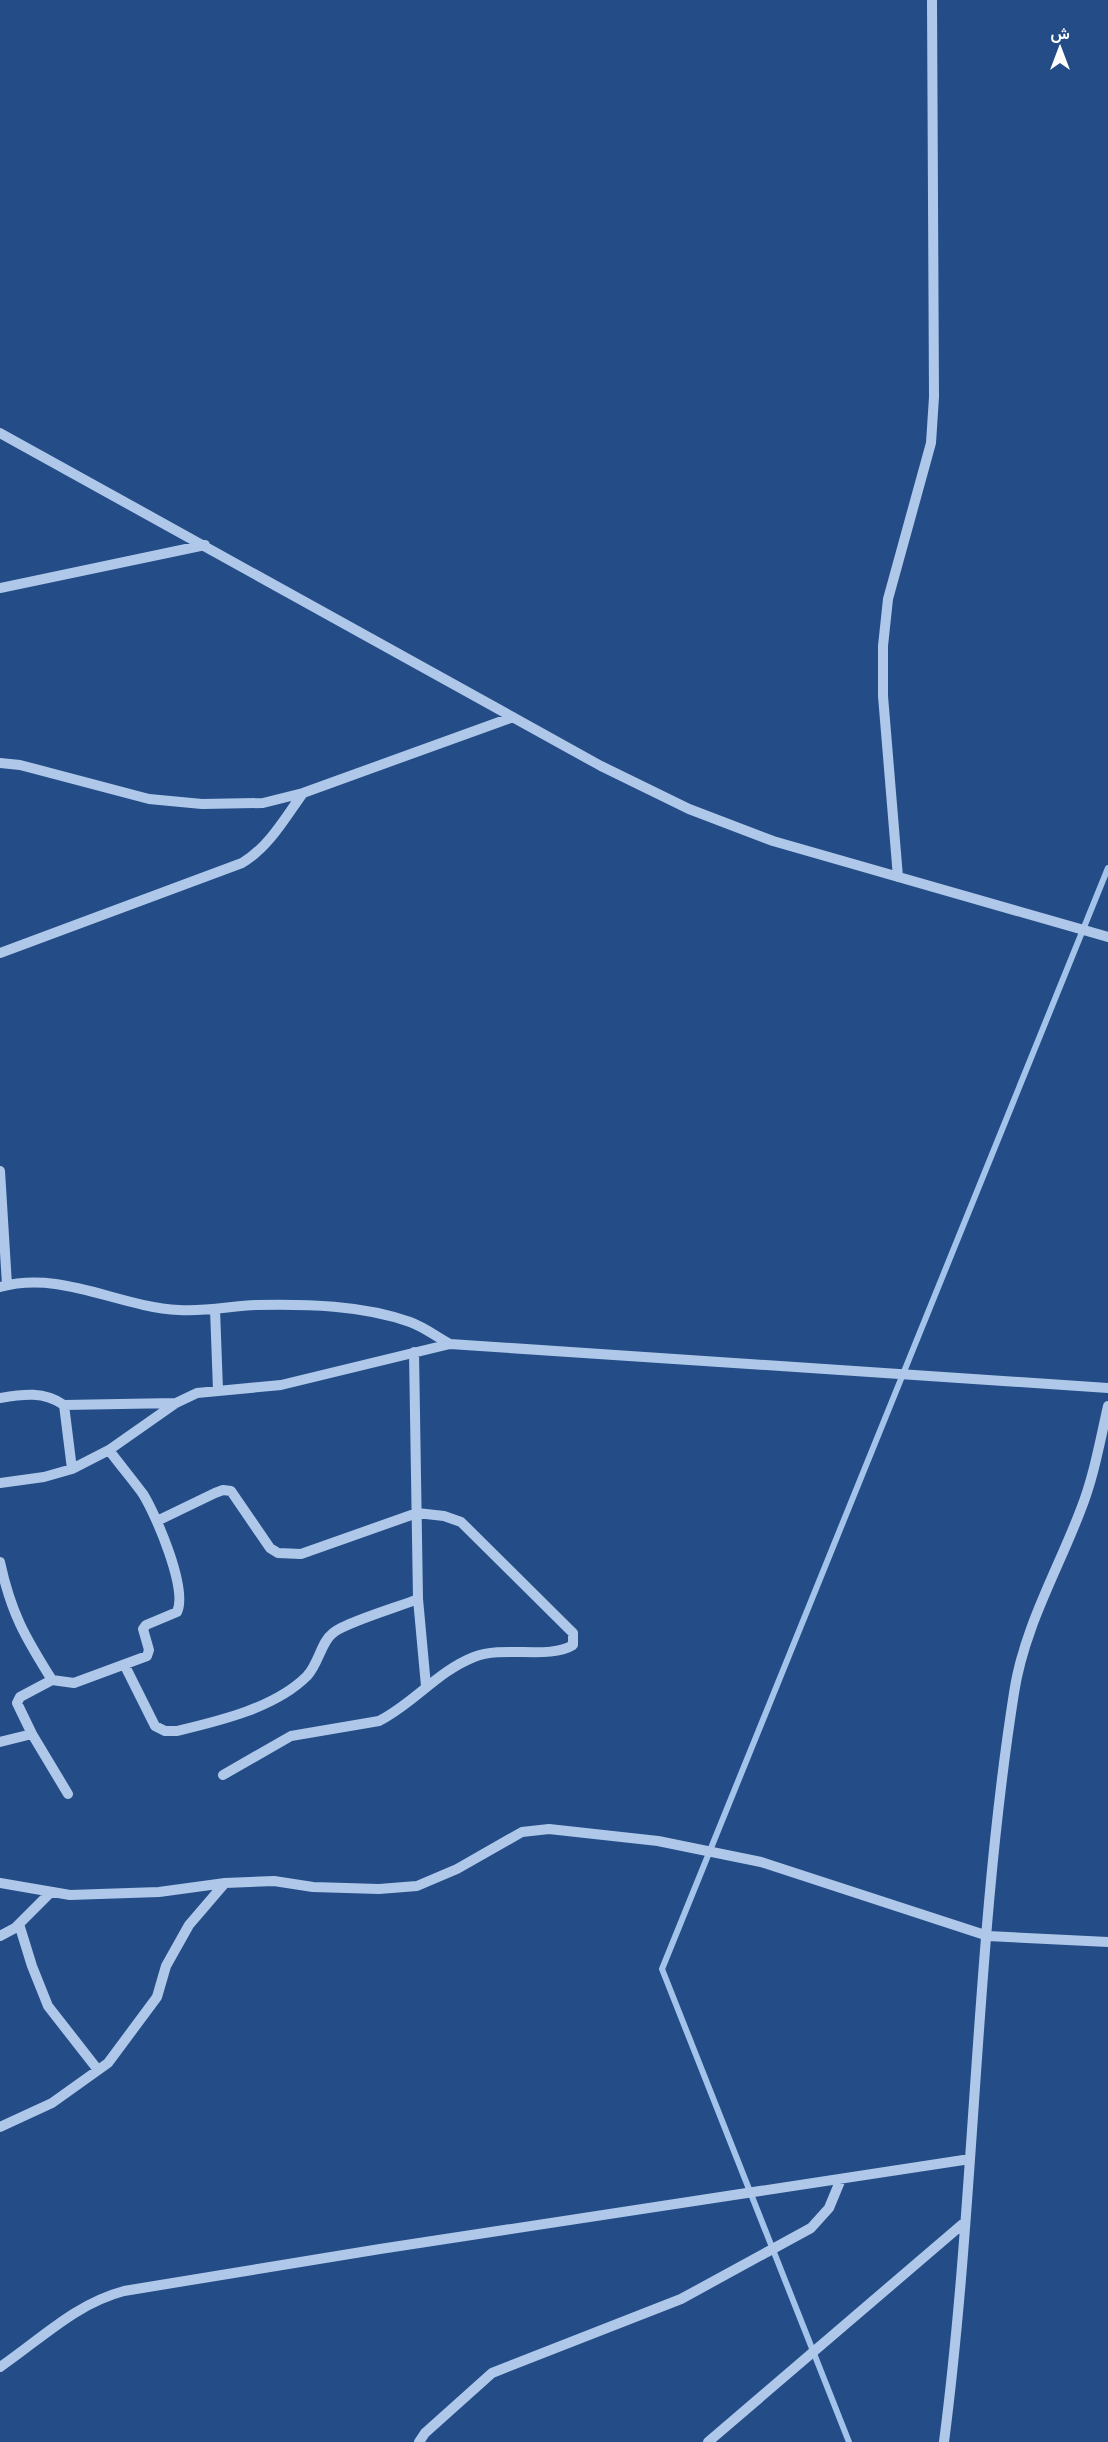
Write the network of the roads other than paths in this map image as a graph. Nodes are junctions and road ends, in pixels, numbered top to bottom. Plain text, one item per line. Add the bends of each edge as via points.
1 (932, 0) edge
2 (0, 433) edge
3 (205, 544) junction
4 (0, 588) edge
5 (513, 717) junction
6 (0, 763) edge
7 (303, 793) junction
8 (898, 877) junction
9 (1108, 937) edge
10 (0, 953) edge
11 (0, 1171) edge
12 (1, 1217) edge
13 (3, 1286) edge
14 (215, 1309) junction
15 (450, 1344) junction
16 (414, 1352) junction
17 (1108, 1388) edge
18 (218, 1389) junction
19 (0, 1398) edge
20 (176, 1403) junction
21 (64, 1405) junction
22 (1108, 1406) edge
23 (109, 1450) junction
24 (72, 1468) junction
25 (0, 1484) edge
26 (417, 1513) junction
27 (157, 1521) junction
28 (0, 1562) edge
29 (418, 1599) junction
30 (125, 1666) junction
31 (52, 1680) junction
32 (426, 1686) junction
33 (32, 1734) junction
34 (0, 1742) edge
35 (223, 1775) dead end
36 (68, 1794) dead end
37 (0, 1883) edge
38 (225, 1883) junction
39 (51, 1892) junction
40 (19, 1924) junction
41 (0, 1936) edge
42 (988, 1936) junction
43 (1108, 1942) edge
44 (98, 2070) junction
45 (0, 2127) edge
46 (970, 2159) junction
47 (841, 2179) junction
48 (965, 2222) junction
49 (0, 2367) edge
50 (419, 2442) edge
51 (708, 2442) edge
52 (944, 2442) edge

1 - 8 street via 931,443 888,599 883,646 883,696
2 - 3 street
3 - 4 street
3 - 5 street
5 - 7 street
5 - 8 street via 690,809 773,841
6 - 7 street via 149,799 202,804 263,803
7 - 10 street via 257,855 243,863
8 - 9 street
11 - 12 street
12 - 13 street
13 - 14 street via 72,1285 142,1305
14 - 15 street via 324,1306 389,1316 412,1323
14 - 18 street
15 - 16 street
15 - 17 street
16 - 18 street via 281,1385
16 - 26 street
18 - 20 street
19 - 21 street via 41,1395
20 - 21 street
20 - 23 street
21 - 24 street
22 - 42 street via 1082,1507 1025,1643 1014,1690 994,1848
23 - 24 street
23 - 27 street
24 - 25 street
26 - 27 street via 301,1554 270,1548 231,1491 215,1493
26 - 29 street
26 - 32 street via 461,1522 573,1633 573,1645 564,1651 519,1650 474,1657
27 - 30 street via 179,1587 180,1606 177,1612 146,1625 143,1629 147,1656
28 - 31 street via 20,1630
29 - 30 street via 334,1631 307,1676 267,1703 177,1731 155,1726
29 - 32 street
30 - 31 street via 74,1683
31 - 33 street via 20,1697 17,1703
32 - 35 street via 379,1721 291,1736
33 - 34 street
33 - 36 street
37 - 39 street
38 - 39 street via 159,1892
38 - 42 street via 274,1881 313,1887 380,1889 417,1886 457,1869 522,1832 549,1829 658,1841 761,1862
38 - 44 street via 189,1925 166,1966 157,1997 134,2031
39 - 40 street
40 - 41 street
40 - 44 street via 48,2006
42 - 43 street
42 - 46 street
44 - 45 street via 52,2103
46 - 47 street
46 - 48 street
47 - 49 street via 124,2291 98,2298 70,2315
47 - 50 street via 829,2208 811,2228 681,2299 492,2373
48 - 51 street
48 - 52 street

